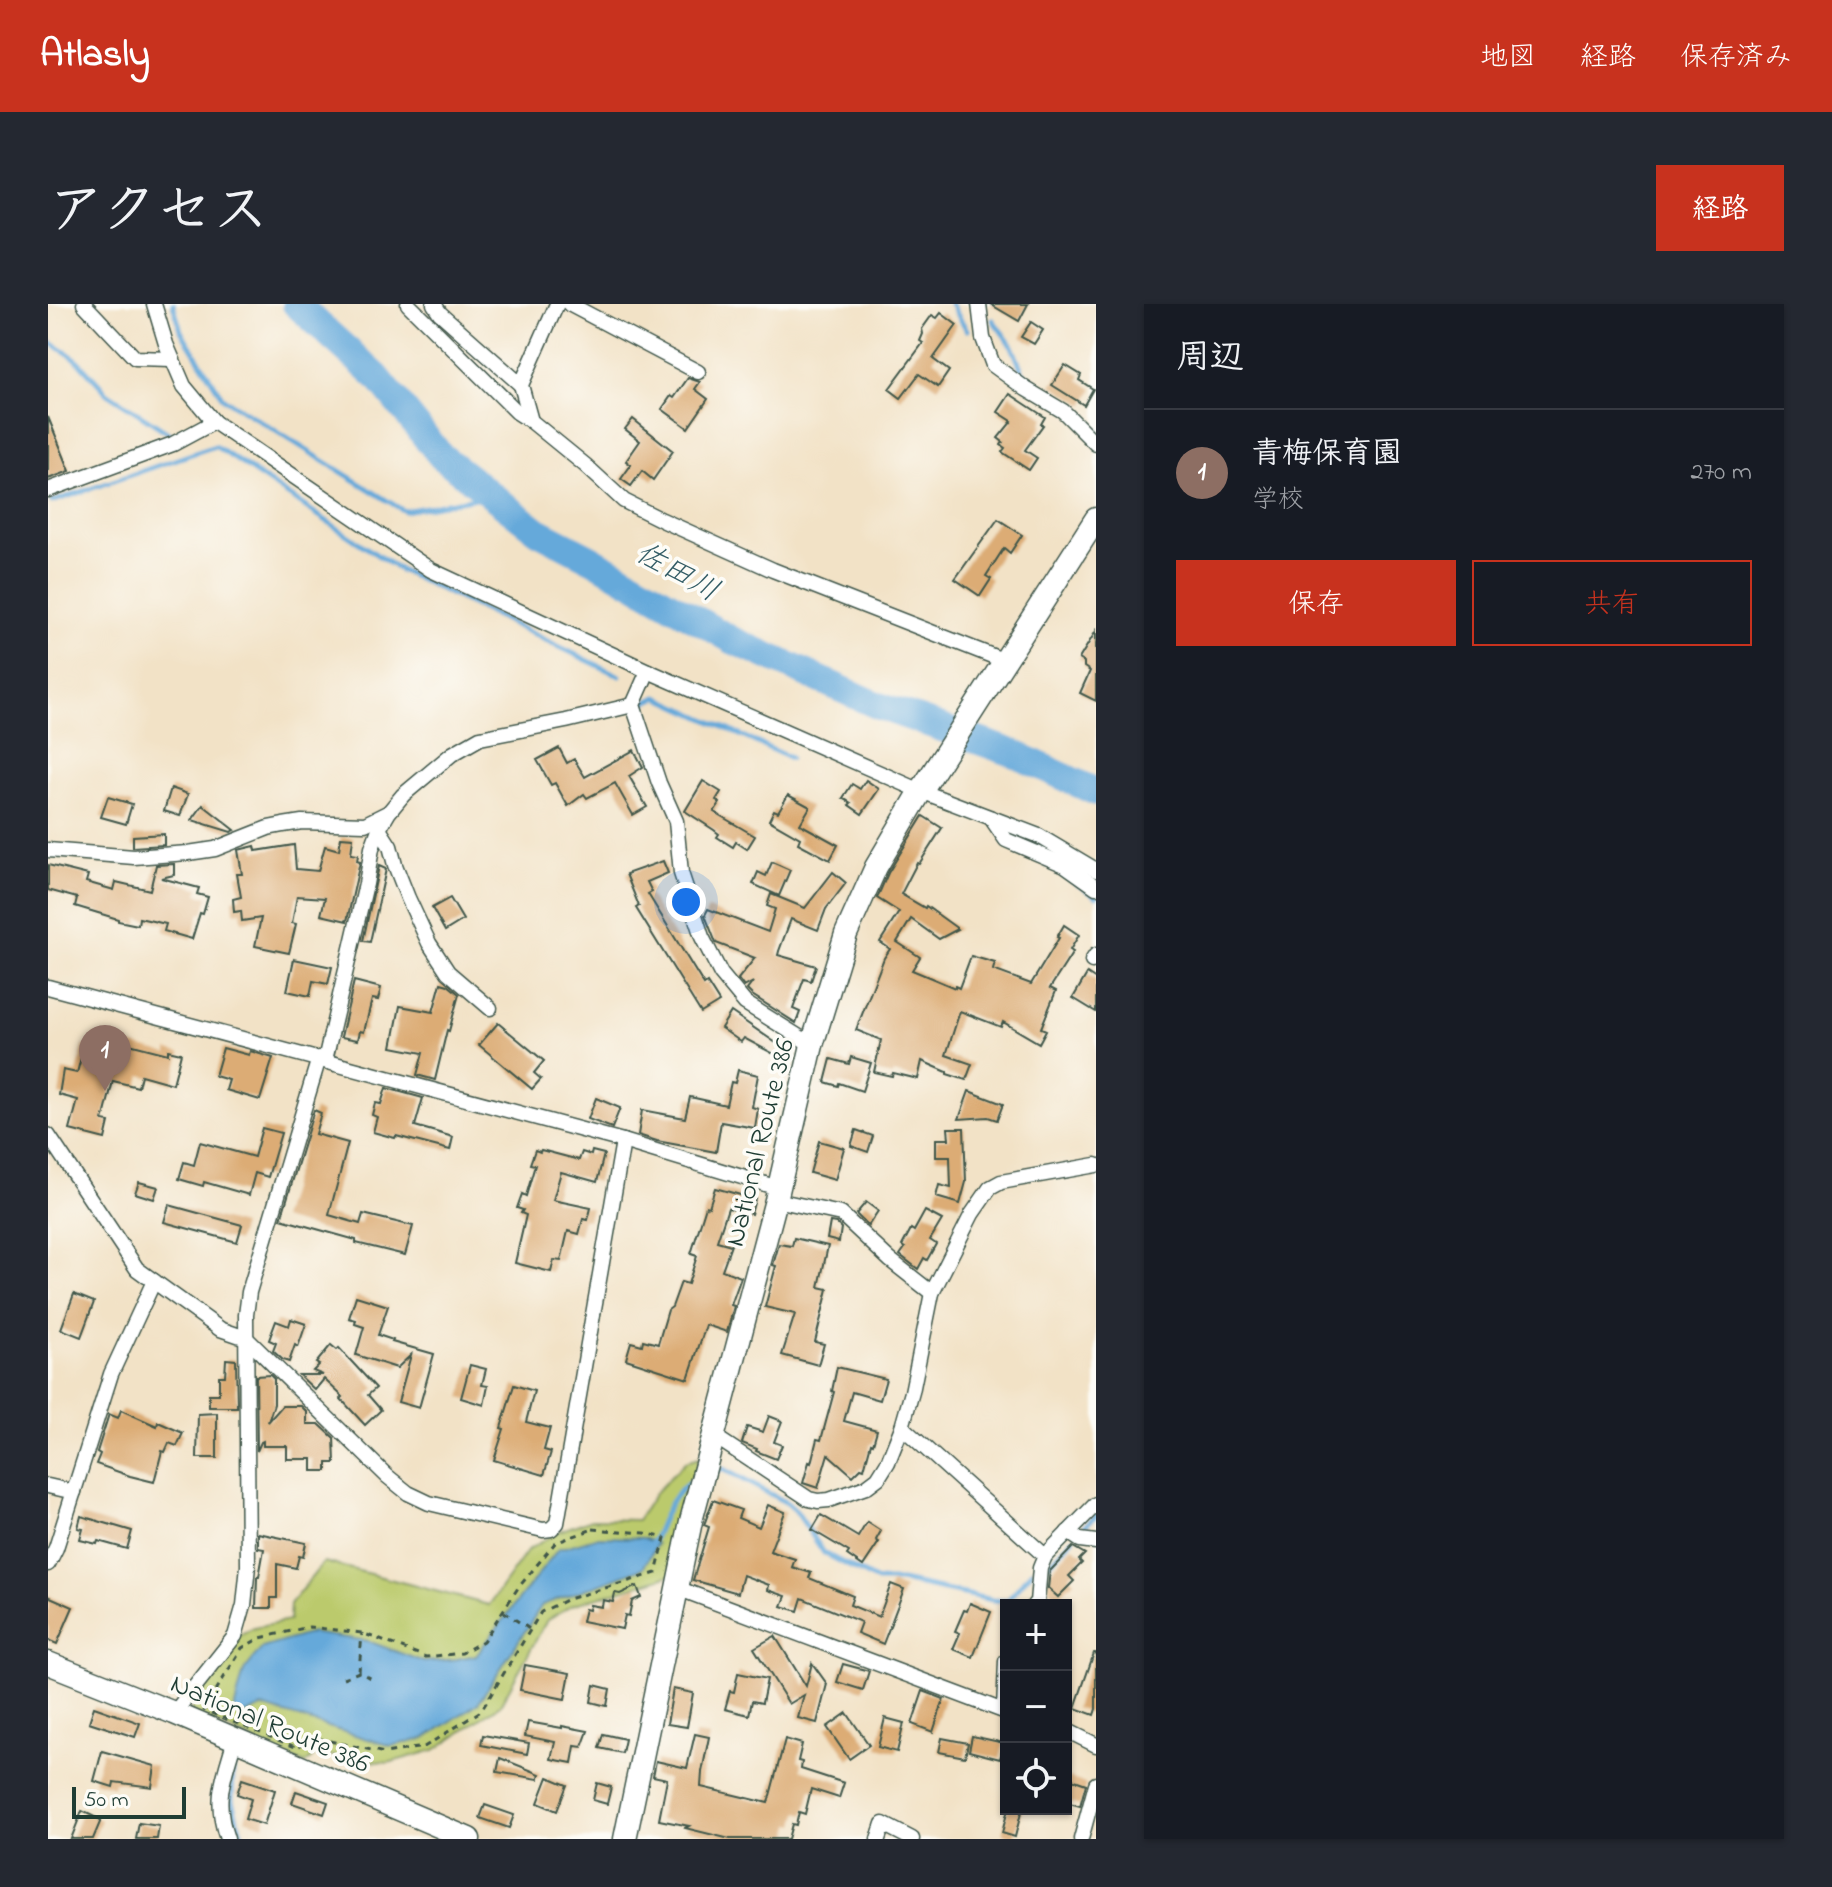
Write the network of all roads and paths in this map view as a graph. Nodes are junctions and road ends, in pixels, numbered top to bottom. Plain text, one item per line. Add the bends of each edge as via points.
1 (84, 304) edge
2 (154, 304) edge
3 (408, 304) edge
4 (434, 304) edge
5 (557, 304) edge
6 (569, 304) edge
7 (979, 304) edge
8 (172, 359) junction
9 (698, 372) dead end
10 (521, 385) junction
11 (531, 421) junction
12 (214, 422) junction
13 (1096, 444) edge
14 (48, 490) edge
15 (1096, 519) edge
16 (1005, 661) junction
17 (648, 671) junction
18 (633, 705) junction
19 (924, 786) junction
20 (389, 812) junction
21 (991, 818) junction
22 (379, 829) junction
23 (48, 850) edge
24 (1096, 870) edge
25 (1096, 887) edge
26 (48, 987) edge
27 (490, 1008) dead end
28 (812, 1045) junction
29 (322, 1059) junction
30 (48, 1135) edge
31 (623, 1141) junction
32 (1096, 1165) edge
33 (777, 1194) junction
34 (154, 1281) junction
35 (932, 1293) junction
36 (246, 1338) junction
37 (902, 1427) junction
38 (713, 1440) junction
39 (48, 1486) edge
40 (74, 1492) junction
41 (1096, 1504) edge
42 (1068, 1532) junction
43 (1096, 1542) edge
44 (1045, 1556) junction
45 (48, 1564) edge
46 (677, 1588) junction
47 (1037, 1599) edge
48 (502, 1611) junction
49 (531, 1630) junction
50 (362, 1633) junction
51 (48, 1663) edge
52 (359, 1672) junction
53 (343, 1678) dead end
54 (372, 1679) dead end
55 (1000, 1710) edge
56 (174, 1713) junction
57 (1072, 1733) edge
58 (235, 1739) junction
59 (1096, 1745) edge
60 (1096, 1784) edge
61 (227, 1839) edge
62 (469, 1839) edge
63 (625, 1839) edge
64 (878, 1839) edge
65 (912, 1839) edge
66 (1081, 1839) edge

1 - 8 street via 135,358
2 - 8 street
3 - 11 street
4 - 10 street
5 - 10 street
6 - 9 street
7 - 13 street via 993,365 1063,411
8 - 12 street via 184,386
10 - 11 street
11 - 16 street via 624,501 773,570
12 - 14 street via 173,444
12 - 17 street via 431,570
15 - 16 highway, National Route 386
16 - 19 highway, National Route 386
17 - 18 street
17 - 19 street
18 - 20 street via 480,738 418,781
18 - 28 street via 676,821 681,873 702,937 721,974 745,1003
19 - 21 street
19 - 28 highway, National Route 386 via 876,867 846,934
20 - 22 street
20 - 23 street via 365,824 302,822 268,828 215,849 188,853 134,857
21 - 24 street via 1039,836
21 - 25 street via 1006,840 1065,865
22 - 27 street via 429,943 448,972
22 - 29 street
26 - 29 street
28 - 33 highway, National Route 386
29 - 31 street
29 - 36 street via 249,1292
30 - 34 street via 137,1269
31 - 33 street
31 - 36 street via 557,1523 551,1529 429,1503 408,1493
32 - 35 street via 990,1188
33 - 35 street via 841,1214
33 - 38 highway, National Route 386
34 - 36 street via 220,1329
34 - 40 street via 111,1374
35 - 37 street
36 - 56 street via 244,1605 235,1636
37 - 38 street via 878,1478 866,1487 818,1501
37 - 44 street
38 - 46 highway, National Route 386
39 - 40 street
40 - 45 street
41 - 42 street
42 - 43 street
42 - 44 street
44 - 47 street
46 - 55 street
46 - 63 highway, National Route 386
48 - 49 path
48 - 49 path via 555,1543 593,1529 665,1538 656,1573 568,1599 541,1612
48 - 50 path via 483,1641 462,1653 426,1657
49 - 50 path via 481,1711 424,1747 385,1753 307,1736 298,1748 204,1710 242,1648 260,1638 309,1627
50 - 52 path
51 - 56 highway, National Route 386
52 - 53 path
52 - 54 path
56 - 58 highway, National Route 386
57 - 59 street
58 - 61 street via 219,1796
58 - 62 highway, National Route 386
60 - 66 street
64 - 65 street via 883,1824

